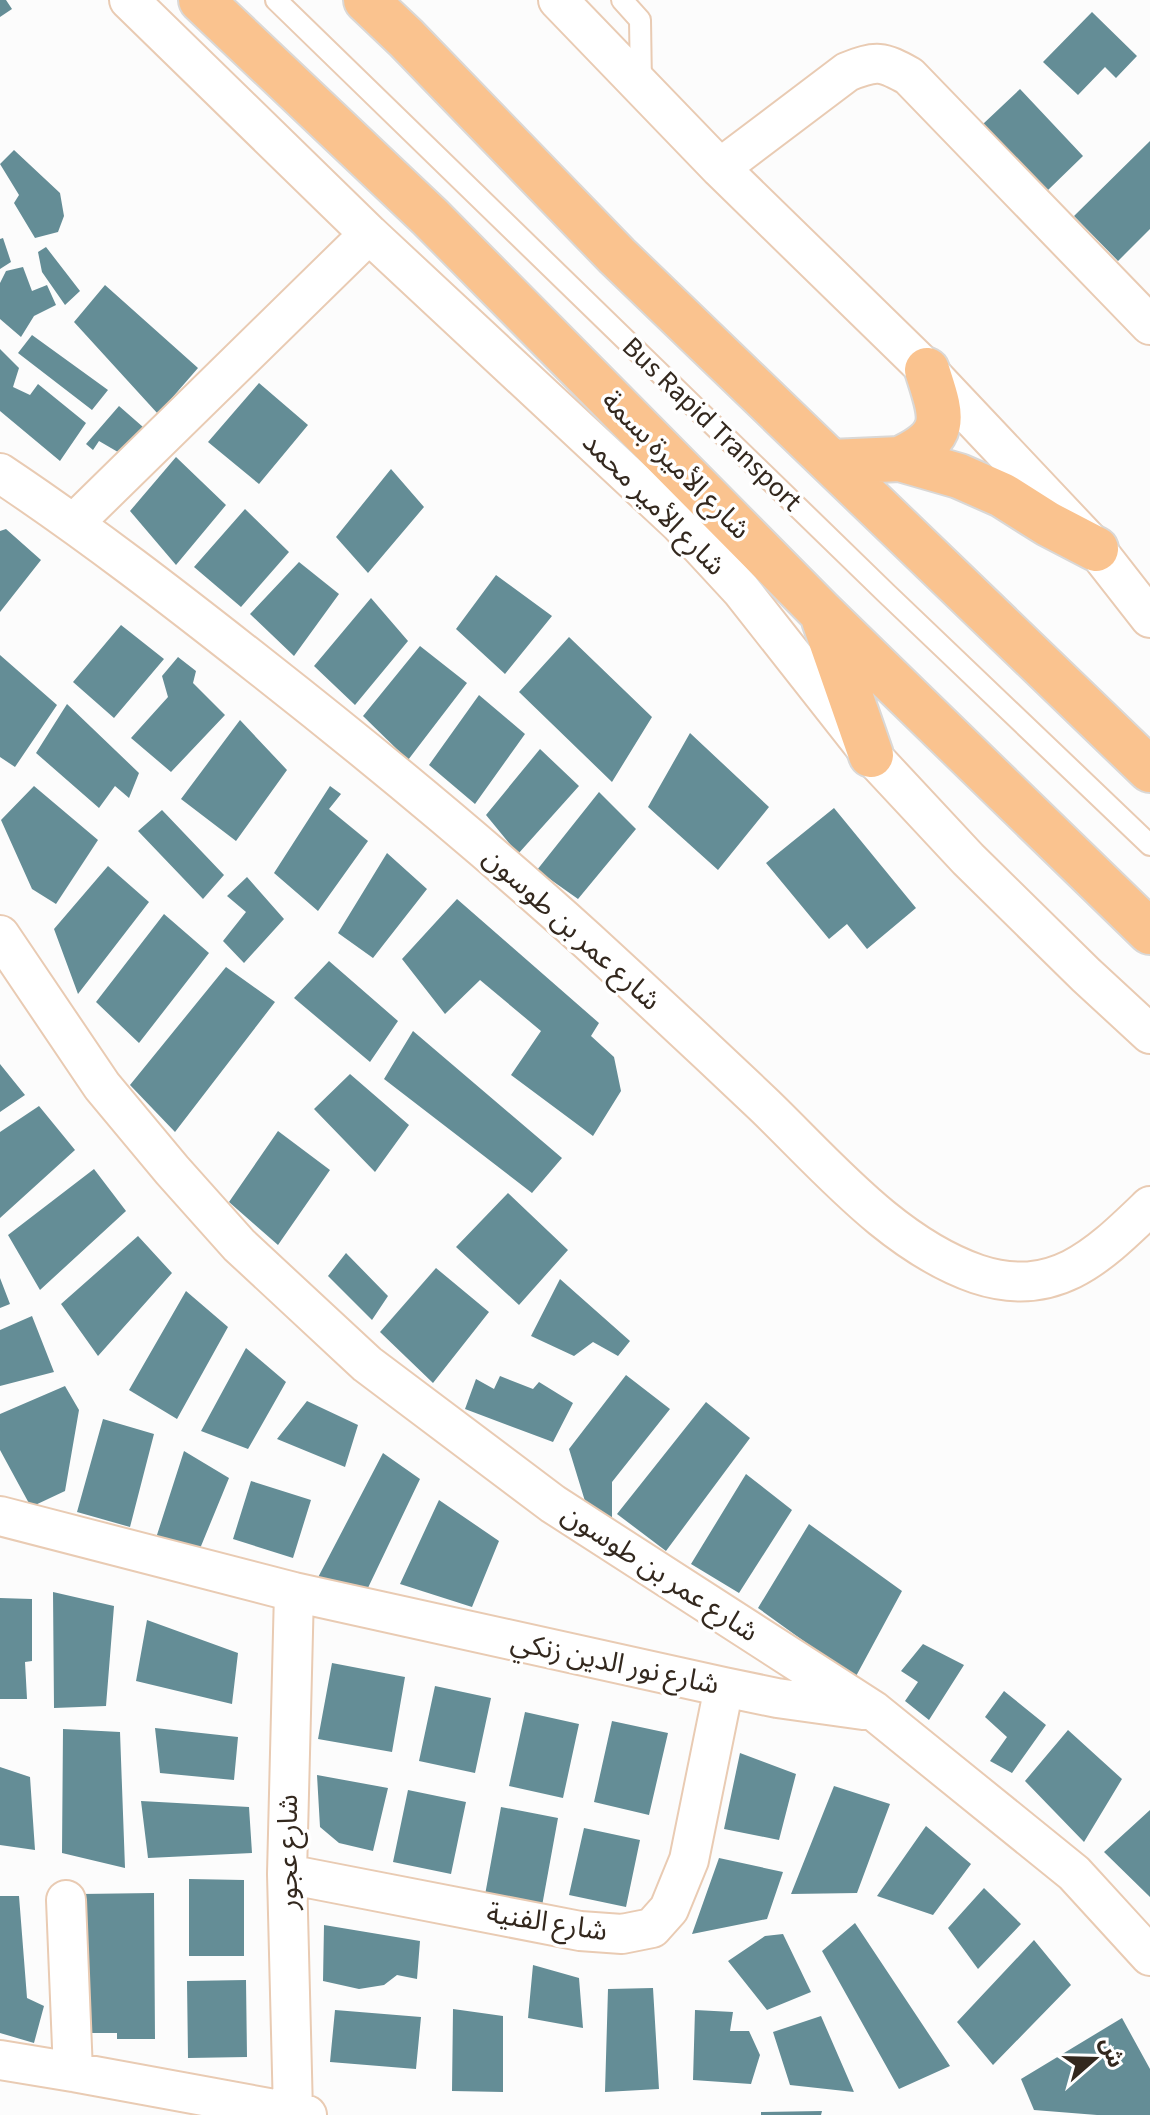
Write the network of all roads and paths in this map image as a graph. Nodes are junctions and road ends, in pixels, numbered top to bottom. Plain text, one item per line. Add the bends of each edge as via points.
1 (129, 0) edge
2 (201, 0) edge
3 (276, 0) edge
4 (366, 0) edge
5 (558, 0) edge
6 (622, 0) edge
7 (641, 85) junction
8 (720, 168) junction
9 (369, 234) junction
10 (1150, 325) edge
11 (927, 370) junction
12 (900, 459) junction
13 (831, 462) junction
14 (0, 473) edge
15 (74, 523) junction
16 (1096, 549) junction
17 (1143, 593) edge
18 (820, 611) junction
19 (871, 755) junction
20 (1150, 770) edge
21 (1150, 845) edge
22 (1150, 932) edge
23 (0, 937) edge
24 (1150, 1034) edge
25 (1150, 1206) edge
26 (0, 1516) edge
27 (294, 1592) junction
28 (724, 1687) junction
29 (874, 1711) junction
30 (287, 1874) junction
31 (66, 1900) dead end
32 (1150, 1956) edge
33 (0, 2060) edge
34 (73, 2072) junction
35 (300, 2114) edge

1 - 9 street, شارع الأمير محمد
2 - 18 main road, شارع الأميرة بسمة via 430,217
3 - 21 lane, Bus Rapid Transport
4 - 13 main road via 617,256
5 - 7 street
6 - 7 lane via 640,20
7 - 8 street
8 - 10 street via 847,72 870,62 889,65 909,76
8 - 11 street
9 - 15 street
9 - 19 street, شارع الأمير محمد via 680,524 741,590
11 - 12 main road via 940,411 937,429 919,450
11 - 16 street
12 - 13 main road
12 - 16 main road via 1002,495
13 - 20 main road
14 - 15 street, شارع عمر بن طوسون
15 - 25 street, شارع عمر بن طوسون via 462,831 670,1016 898,1231 976,1273 1030,1281 1082,1265
16 - 17 street
18 - 19 main road
18 - 22 main road, شارع الأميرة بسمة
19 - 24 street, شارع الأمير محمد via 968,859
23 - 29 street, شارع عمر بن طوسون via 102,1086 172,1170 239,1245 367,1364 553,1504
26 - 27 street, شارع نور الدين زنكي
27 - 28 street, شارع نور الدين زنكي
27 - 30 street, شارع عجور
28 - 29 street, شارع نور الدين زنكي
28 - 30 street, شارع الفنية via 689,1860 669,1909 652,1928 622,1934 580,1931
29 - 32 street via 1074,1873
30 - 35 street, شارع عجور
31 - 34 street
33 - 34 street
34 - 35 street

